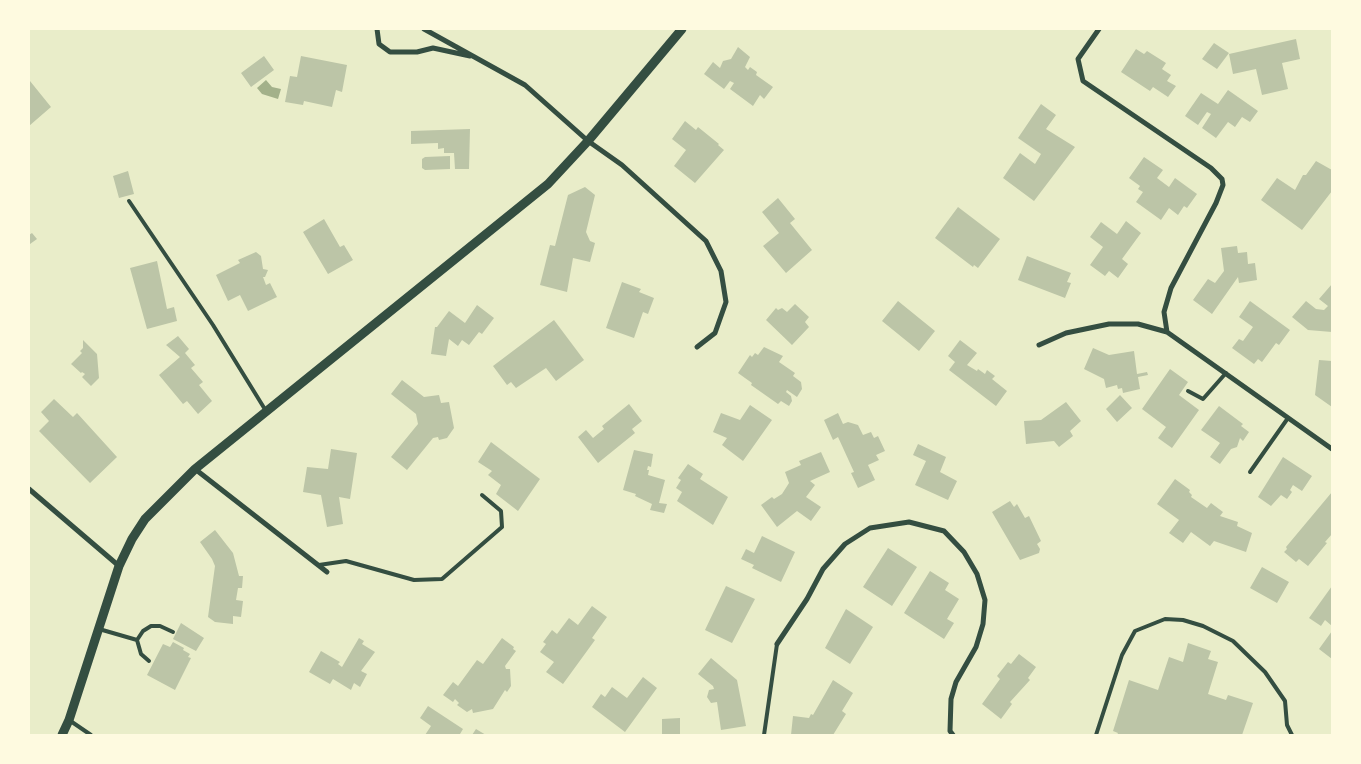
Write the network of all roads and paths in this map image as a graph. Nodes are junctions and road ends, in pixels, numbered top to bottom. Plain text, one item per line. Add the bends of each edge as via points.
1 (377, 29) edge
2 (424, 29) edge
3 (682, 29) edge
4 (1099, 29) edge
5 (476, 57) junction
6 (588, 141) junction
7 (129, 201) dead end
8 (1167, 332) junction
9 (1039, 345) dead end
10 (697, 347) dead end
11 (1226, 372) junction
12 (1188, 391) dead end
13 (266, 411) junction
14 (1288, 418) junction
15 (1332, 450) edge
16 (195, 468) junction
17 (1250, 472) dead end
18 (29, 488) edge
19 (482, 495) dead end
20 (319, 565) junction
21 (119, 566) junction
22 (327, 572) dead end
23 (99, 629) junction
24 (173, 632) dead end
25 (137, 640) junction
26 (777, 644) joint
27 (150, 661) dead end
28 (69, 720) junction
29 (62, 735) edge
30 (91, 735) edge
31 (764, 735) edge
32 (953, 735) edge
33 (1096, 735) edge
34 (1292, 735) edge

1 - 5 street via 379,44 390,52 417,52 433,48
2 - 5 street
3 - 6 street
4 - 8 street via 1078,59 1083,81 1211,168 1222,179 1216,203 1171,288 1164,312
5 - 6 street via 525,85
6 - 10 street via 622,165 706,241 721,271 726,302 714,333
6 - 13 street via 548,184
7 - 13 lane via 213,325
8 - 9 street via 1138,324 1109,324 1066,333
8 - 11 street
11 - 12 lane via 1203,399
11 - 14 street
13 - 16 street
14 - 15 street
14 - 17 lane
16 - 20 street
16 - 21 street via 146,519
18 - 21 street
19 - 20 lane via 501,511 502,527 442,579 414,580 346,561
20 - 22 street
21 - 23 street
23 - 25 lane
23 - 28 street
24 - 25 lane via 151,626
25 - 27 lane via 141,654
26 - 31 lane
26 - 32 street via 823,569 845,544 870,528 910,522 944,531 969,559 985,600 983,624 976,647 956,682 951,699 950,731
28 - 29 street
28 - 30 lane
33 - 34 lane via 1122,656 1135,631 1165,620 1183,620 1233,640 1265,672 1286,701 1287,725

